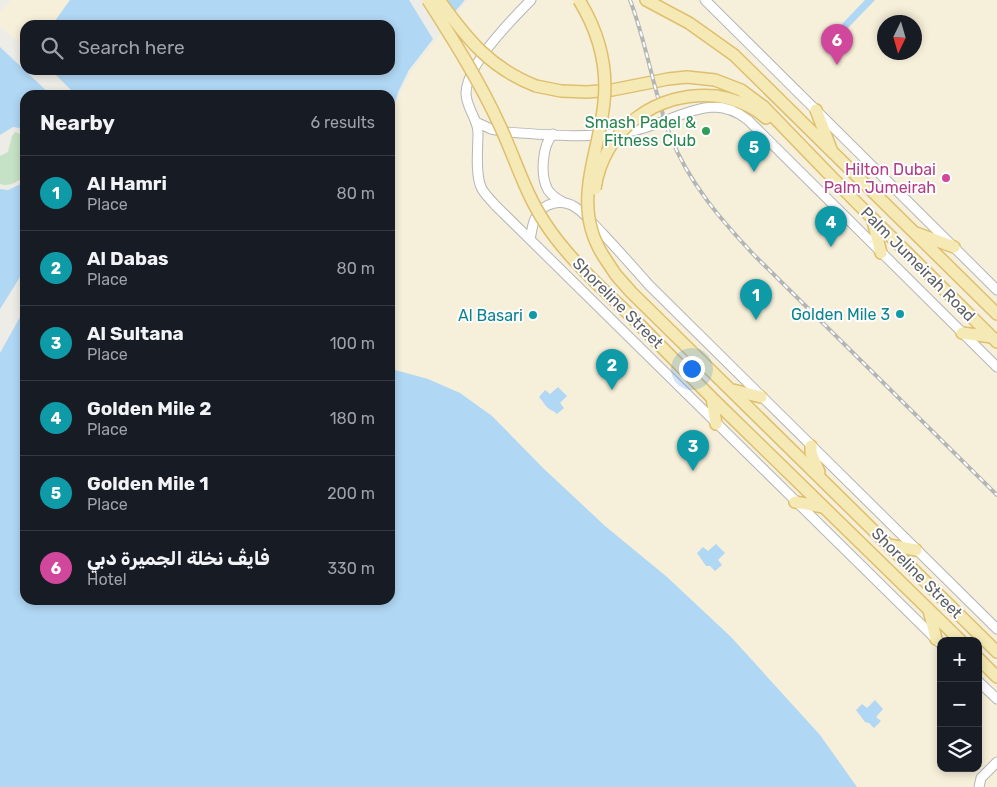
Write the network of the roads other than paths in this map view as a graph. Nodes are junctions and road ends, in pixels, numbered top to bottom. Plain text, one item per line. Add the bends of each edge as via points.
1 (428, 0) edge
2 (439, 0) edge
3 (531, 0) edge
4 (579, 0) edge
5 (646, 0) edge
6 (705, 0) edge
7 (816, 110) junction
8 (476, 122) junction
9 (553, 134) junction
10 (802, 147) junction
11 (833, 153) junction
12 (566, 203) junction
13 (872, 219) junction
14 (912, 231) junction
15 (530, 239) junction
16 (954, 247) junction
17 (881, 253) junction
18 (604, 257) junction
19 (997, 290) edge
20 (997, 314) edge
21 (962, 333) junction
22 (995, 339) edge
23 (997, 367) edge
24 (732, 390) junction
25 (760, 397) junction
26 (712, 398) junction
27 (716, 424) junction
28 (810, 446) junction
29 (820, 476) junction
30 (795, 502) junction
31 (824, 507) junction
32 (889, 545) junction
33 (916, 550) junction
34 (928, 610) junction
35 (997, 629) edge
36 (957, 637) edge
37 (937, 639) edge
38 (937, 641) edge
39 (997, 652) edge
40 (982, 662) edge
41 (997, 677) edge
42 (979, 682) edge
43 (997, 699) edge
44 (997, 762) edge
45 (979, 787) edge

1 - 26 main road, Shoreline Street, bridge via 481,87 545,224 571,257
2 - 10 main road, Palm Jumeirah Road, bridge via 466,38 482,53 507,72 536,86 587,92 678,77 715,80 741,90 757,101
3 - 8 street via 495,40 469,77 467,101
4 - 18 main road, Shoreline Street, bridge via 598,41 605,77 603,113 587,200 592,235
5 - 11 main road, Palm Jumeirah Road via 718,42
6 - 7 street
7 - 11 main road
7 - 16 street
8 - 9 street via 506,132
8 - 15 street via 481,186 495,205
9 - 12 street via 545,148 545,182 552,195
9 - 17 street via 618,133 656,125 707,107 732,110 748,120
10 - 13 main road, Palm Jumeirah Road
10 - 18 main road, bridge via 741,102 716,96 686,96 657,104 632,122 611,146 601,165 594,196 596,227
11 - 14 main road, Palm Jumeirah Road
12 - 15 street via 554,203 543,208 535,217
12 - 25 street via 581,212
13 - 17 main road
13 - 22 main road, Palm Jumeirah Road
14 - 16 main road
14 - 20 main road, Palm Jumeirah Road
15 - 27 street
16 - 19 street
17 - 21 street
18 - 24 main road, Shoreline Street via 623,284
21 - 22 main road
21 - 23 street
24 - 25 main road
24 - 29 main road, Shoreline Street
25 - 28 street
26 - 27 main road
26 - 31 main road, Shoreline Street
27 - 30 street
28 - 29 main road
28 - 33 street
29 - 32 main road, Shoreline Street
30 - 31 main road
30 - 38 street
31 - 34 main road, Shoreline Street
32 - 33 main road
32 - 39 main road, Shoreline Street
33 - 35 street
34 - 36 main road, Shoreline Street
34 - 37 main road
40 - 41 main road
42 - 43 street
44 - 45 street via 981,778

